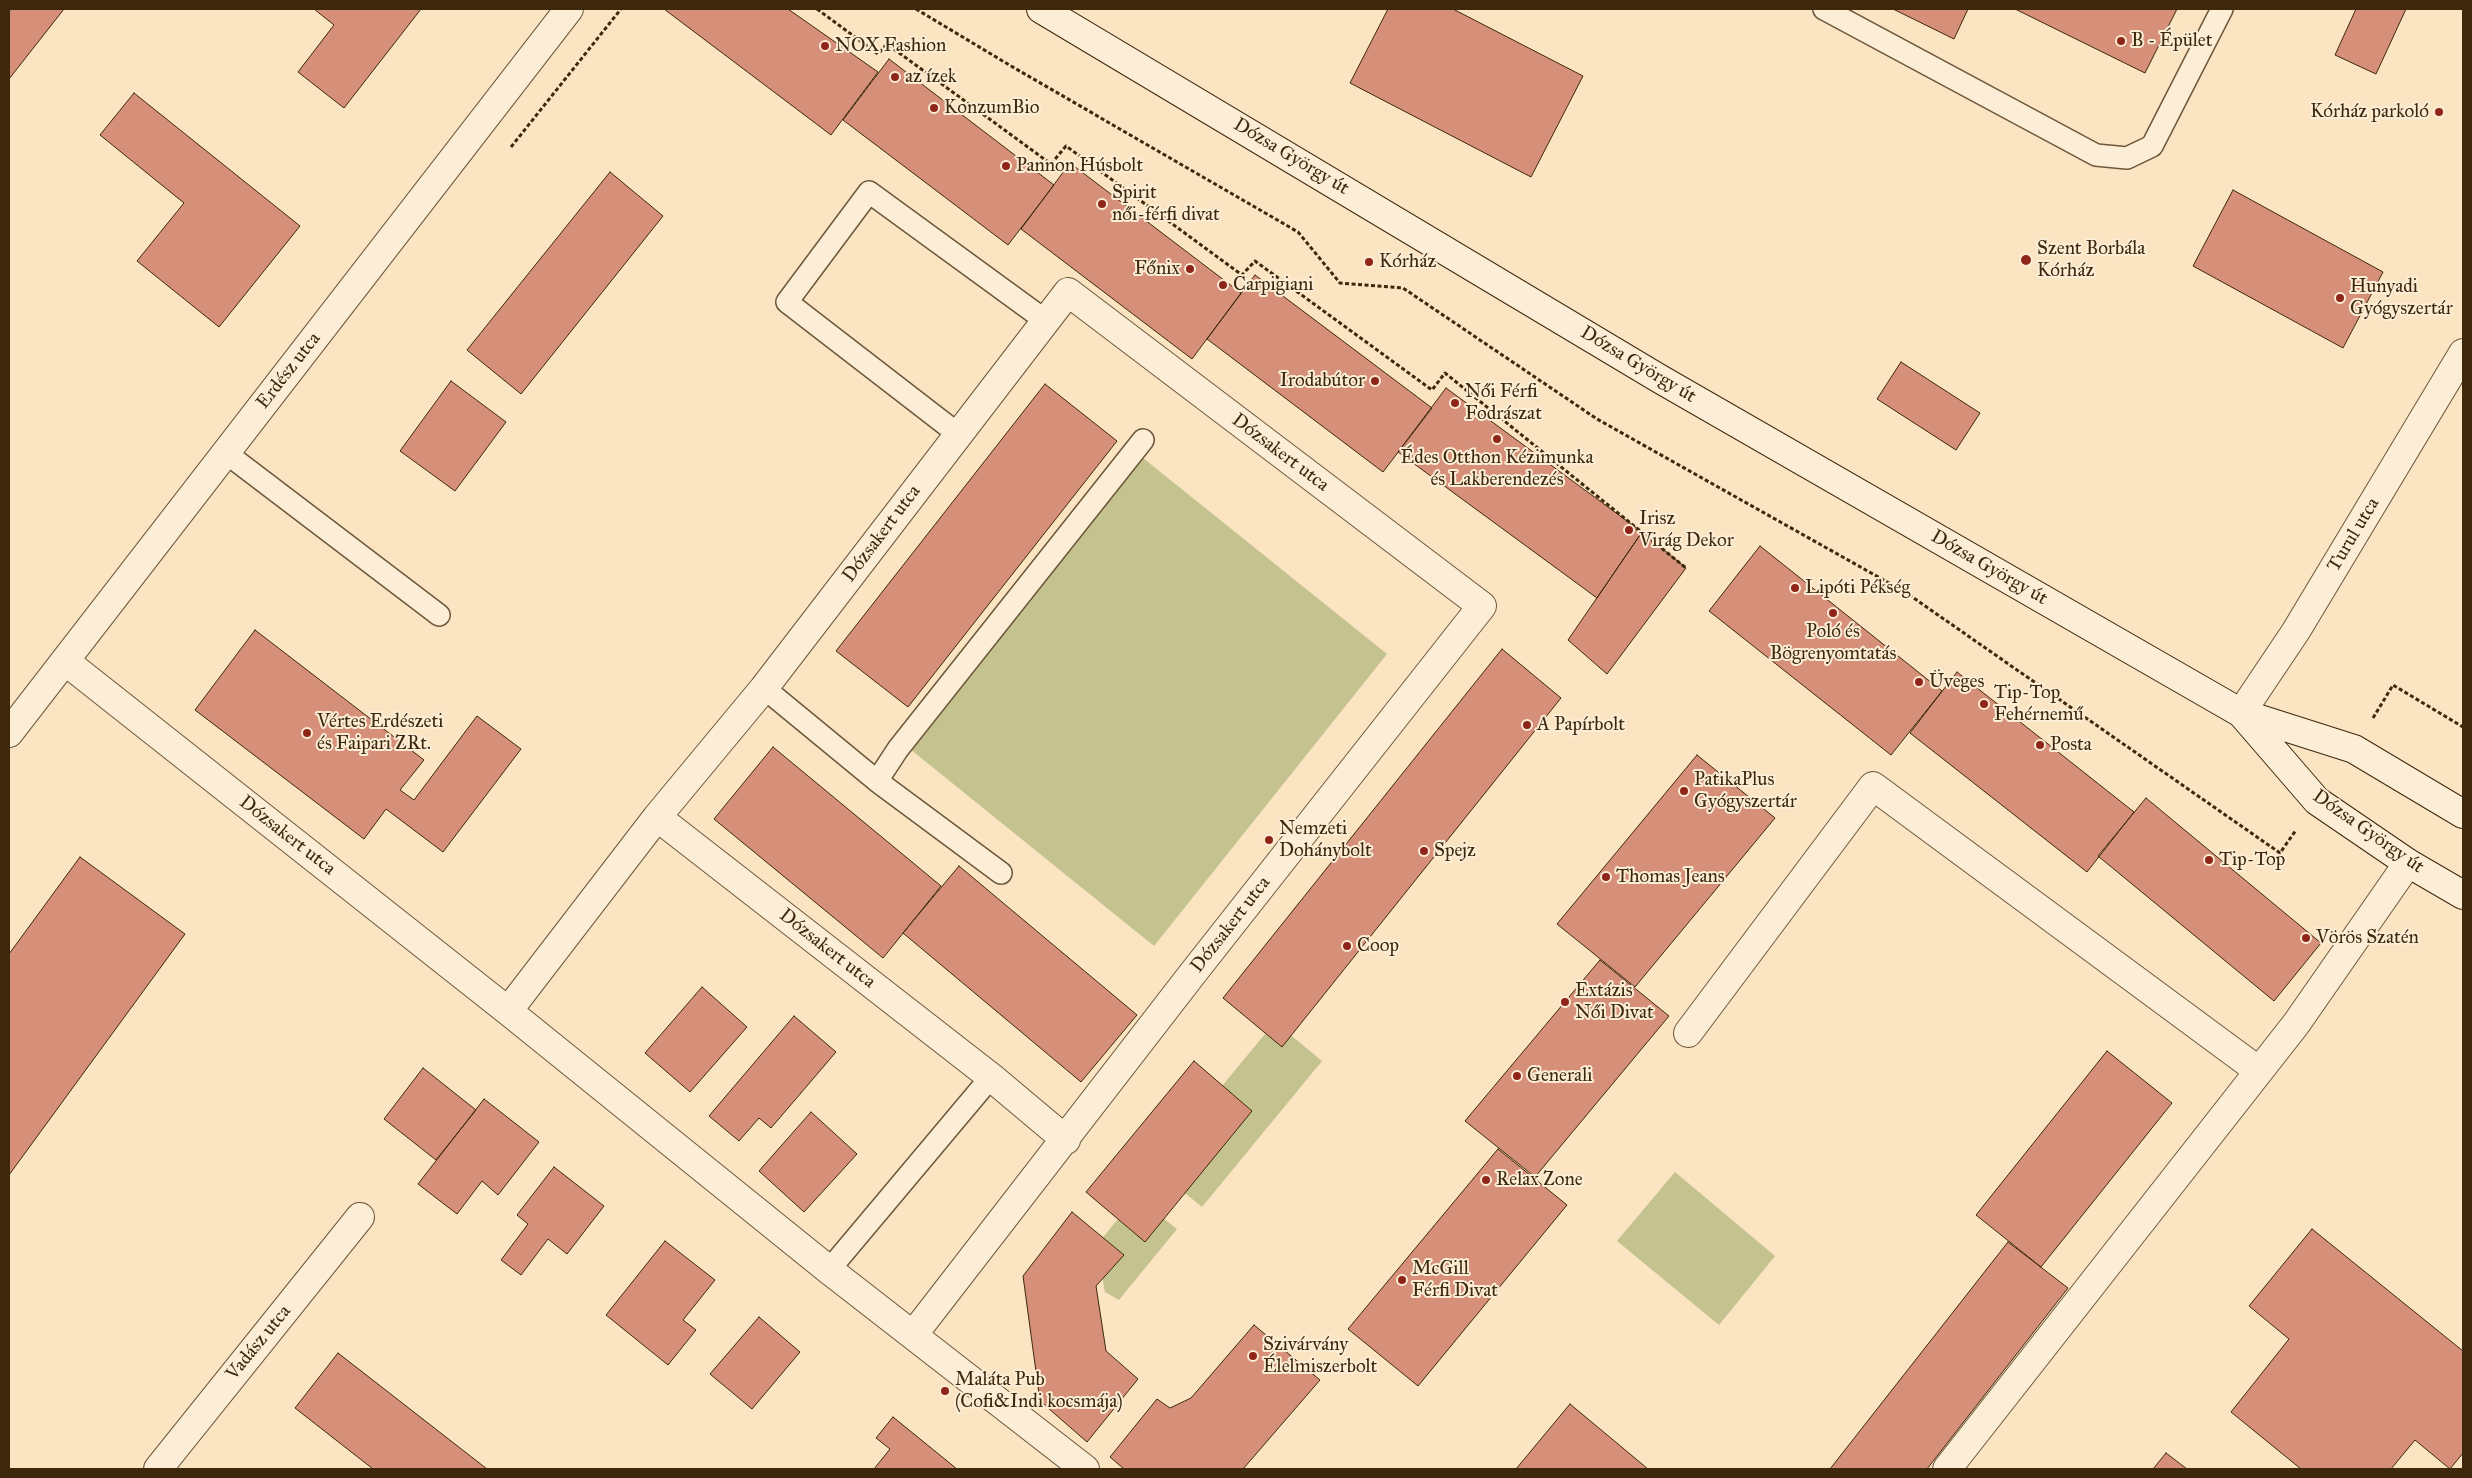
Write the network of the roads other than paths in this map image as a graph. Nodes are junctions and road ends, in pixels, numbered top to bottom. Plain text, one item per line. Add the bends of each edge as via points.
1 (569, 9) edge
2 (1040, 9) edge
3 (1824, 9) edge
4 (2222, 9) edge
5 (1046, 321) junction
6 (2463, 353) edge
7 (958, 434) junction
8 (1143, 440) dead end
9 (226, 453) junction
10 (438, 614) dead end
11 (65, 661) junction
12 (764, 688) junction
13 (2241, 713) junction
14 (9, 733) edge
15 (877, 781) junction
16 (2463, 814) edge
17 (657, 817) junction
18 (2408, 863) junction
19 (1002, 873) dead end
20 (2463, 895) edge
21 (508, 1011) junction
22 (1688, 1033) dead end
23 (2259, 1071) junction
24 (991, 1077) junction
25 (1066, 1140) junction
26 (360, 1217) dead end
27 (829, 1270) junction
28 (913, 1336) junction
29 (158, 1469) edge
30 (1085, 1469) edge
31 (1947, 1469) edge

1 - 9 street, Erdész utca
2 - 13 street, Dózsa György út via 1668,384
3 - 4 lane via 2096,155 2128,158 2152,146
5 - 7 street, Dózsakert utca
5 - 7 lane via 869,192 787,302
5 - 25 street, Dózsakert utca via 1068,292 1482,606
6 - 13 street, Turul utca via 2296,631
7 - 12 street, Dózsakert utca
8 - 15 lane via 898,749
9 - 10 lane
9 - 11 street, Erdész utca
11 - 14 street, Erdész utca
11 - 21 street, Dózsakert utca
12 - 15 lane
12 - 17 street, Dózsakert utca
13 - 16 street, Dózsa György út via 2354,749
13 - 18 street, Dózsa György út via 2317,801
15 - 19 lane
17 - 21 street, Dózsakert utca
17 - 24 street, Dózsakert utca
18 - 20 street, Dózsa György út
18 - 23 street via 2296,1024
21 - 27 street, Dózsakert utca
22 - 23 street via 1873,786
23 - 31 street
24 - 25 street, Dózsakert utca
24 - 27 lane
25 - 28 street, Dózsakert utca
26 - 29 street, Vadász utca
27 - 28 street, Dózsakert utca
28 - 30 street, Dózsakert utca

